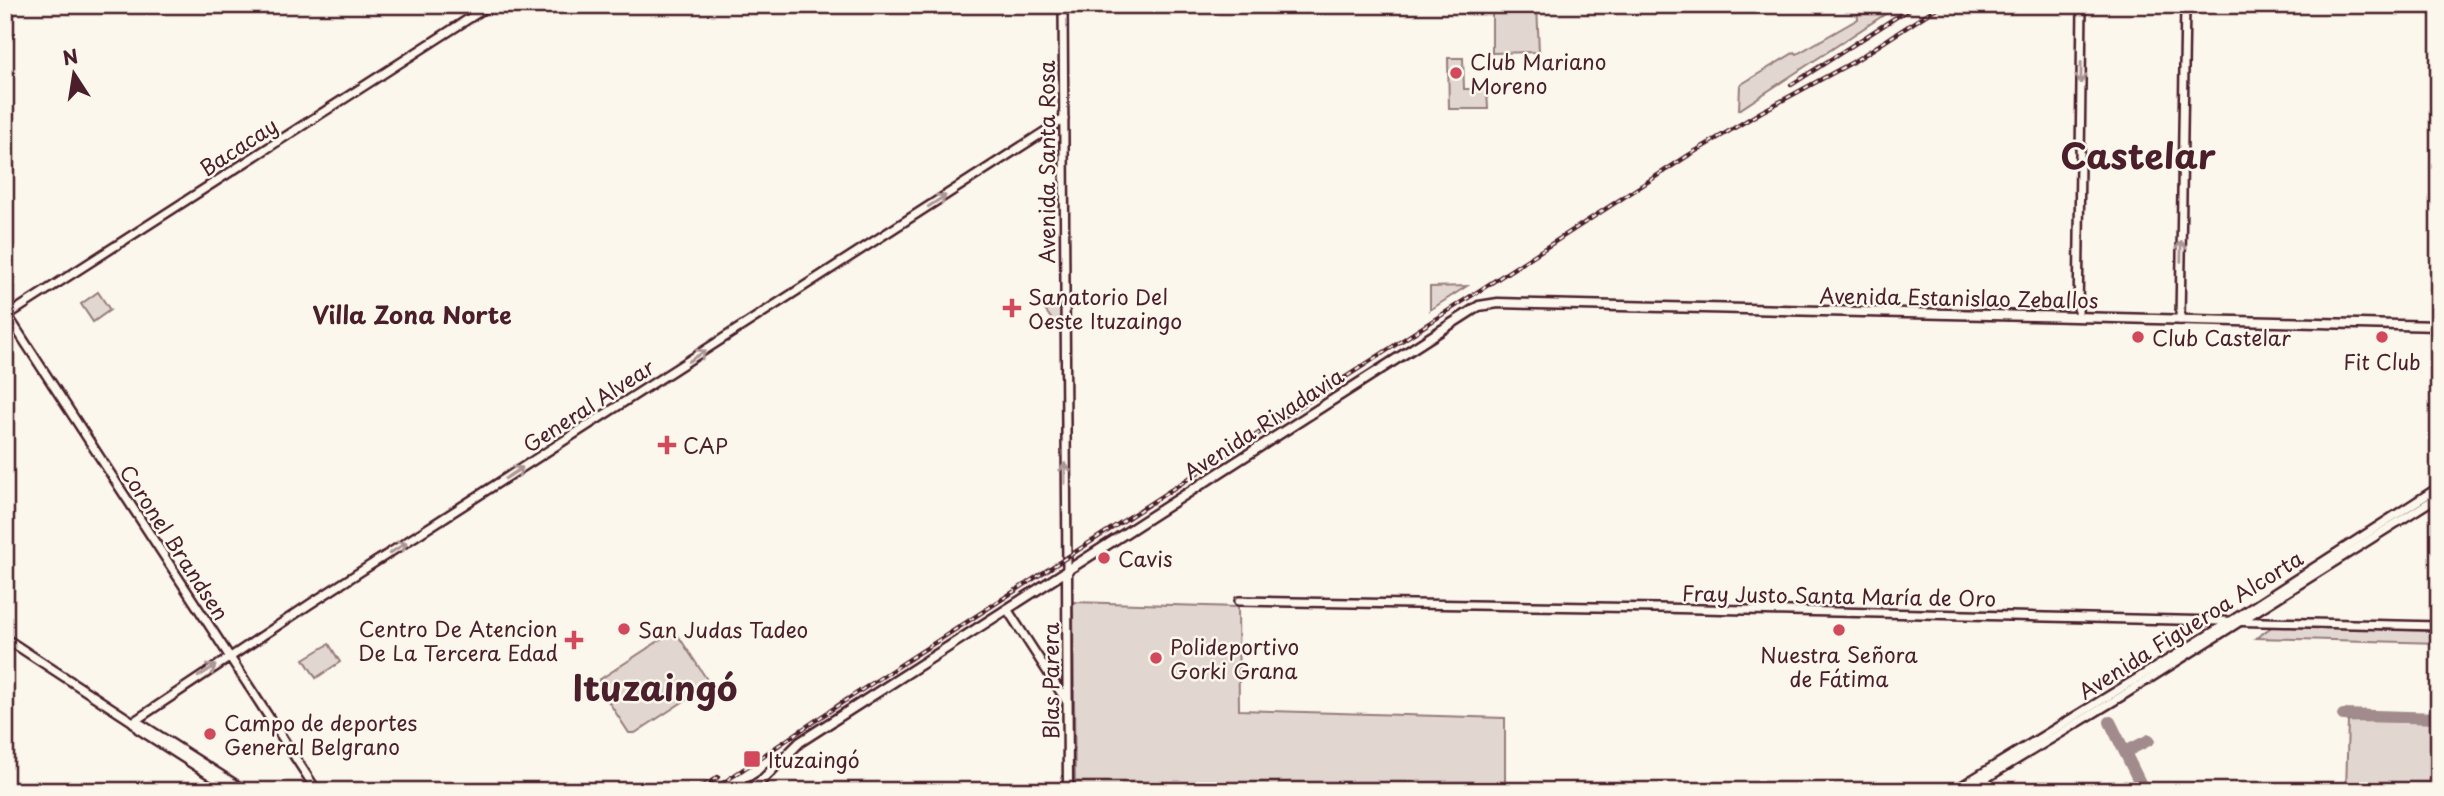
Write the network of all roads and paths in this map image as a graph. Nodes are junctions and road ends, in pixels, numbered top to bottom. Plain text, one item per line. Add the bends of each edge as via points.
1 (490, 5) edge
2 (1063, 5) edge
3 (2082, 5) edge
4 (2185, 5) edge
5 (1064, 119) junction
6 (1479, 306) joint
7 (6, 315) edge
8 (2078, 317) junction
9 (2180, 320) junction
10 (2439, 326) edge
11 (2439, 487) edge
12 (2439, 496) edge
13 (1067, 570) junction
14 (1239, 601) dead end
15 (1007, 609) junction
16 (2231, 621) junction
17 (2241, 621) junction
18 (2439, 626) edge
19 (5, 638) edge
20 (230, 657) junction
21 (1067, 702) junction
22 (133, 722) junction
23 (1960, 790) edge
24 (235, 791) edge
25 (246, 791) edge
26 (317, 791) edge
27 (745, 791) edge
28 (1068, 791) edge

1 - 7 street, Bacacay
2 - 5 street, Avenida Santa Rosa
3 -> 8 street
9 -> 4 street
13 -> 5 street, Avenida Santa Rosa
20 -> 5 street, General Alvear
6 - 8 main road, Avenida Estanislao Zeballos
6 - 13 main road, Avenida Rivadavia
7 - 20 street, Coronel Brandsen
8 - 9 main road, Avenida Estanislao Zeballos
9 - 10 main road, Avenida Estanislao Zeballos
11 - 16 street, Avenida Figueroa Alcorta
12 - 17 street, Avenida Figueroa Alcorta
13 - 15 main road, Avenida Rivadavia
13 - 21 main road, Blas Parera
14 - 16 street, Fray Justo Santa María de Oro
15 - 21 street
15 - 27 main road, Avenida Rivadavia via 800,742
16 - 17 street, Fray Justo Santa María de Oro
16 - 23 street, Avenida Figueroa Alcorta
17 - 18 street, Fray Justo Santa María de Oro
17 - 23 street, Avenida Figueroa Alcorta
19 - 22 street
22 -> 20 street, General Alvear
20 - 26 street, Coronel Brandsen
21 - 28 main road, Blas Parera
22 - 24 street
22 - 25 street

